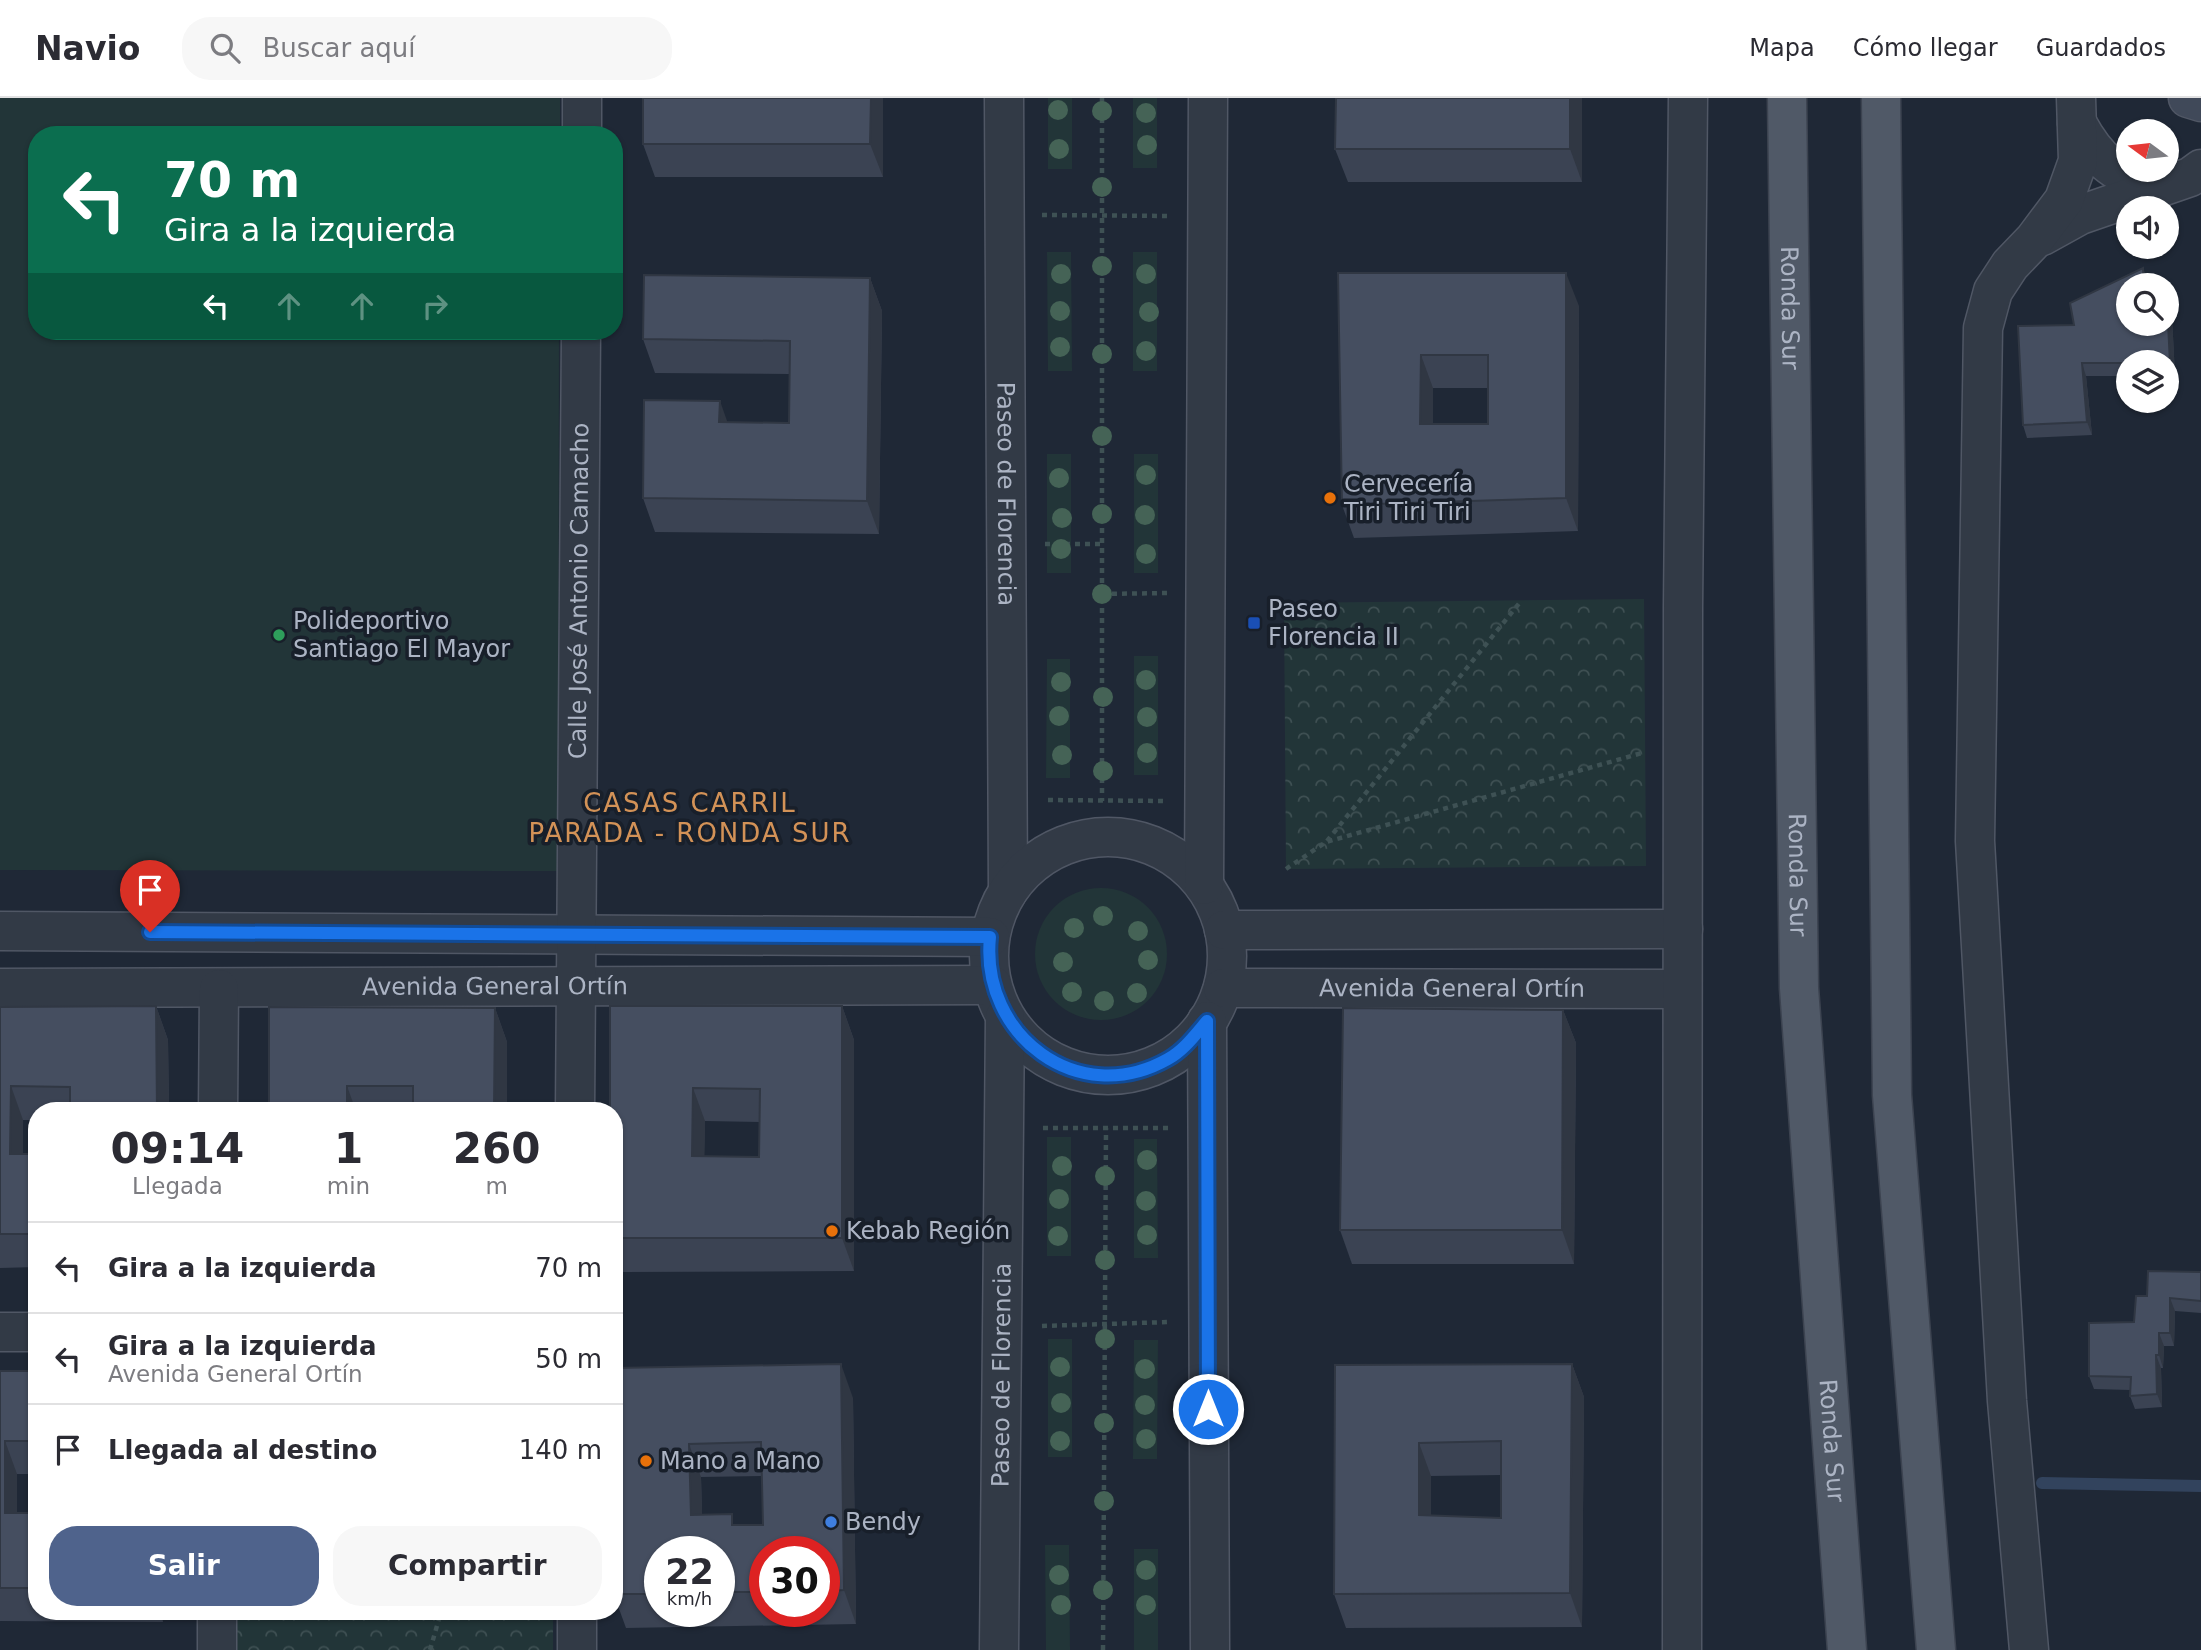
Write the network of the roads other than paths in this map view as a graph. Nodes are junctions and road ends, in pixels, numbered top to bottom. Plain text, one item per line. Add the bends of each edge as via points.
1 (582, 98) edge
2 (1004, 98) edge
3 (1208, 98) edge
4 (1688, 98) edge
5 (1787, 98) edge
6 (1881, 98) edge
7 (2188, 98) edge
8 (2201, 102) edge
9 (2076, 111) edge
10 (582, 126) edge
11 (2188, 180) edge
12 (2034, 240) junction
13 (581, 340) edge
14 (1204, 885) junction
15 (1008, 891) junction
16 (1683, 929) junction
17 (1224, 930) junction
18 (0, 931) edge
19 (575, 934) junction
20 (990, 937) junction
21 (0, 988) edge
22 (575, 988) junction
23 (219, 989) junction
24 (1682, 989) junction
25 (999, 1001) junction
26 (1215, 1005) junction
27 (218, 1102) edge
28 (575, 1102) edge
29 (0, 1332) edge
30 (28, 1332) edge
31 (217, 1620) edge
32 (576, 1620) edge
33 (217, 1650) edge
34 (577, 1650) edge
35 (999, 1650) edge
36 (1210, 1650) edge
37 (1682, 1650) edge
38 (1847, 1650) edge
39 (1936, 1650) edge
40 (2029, 1650) edge

1 - 10 street
2 - 15 street, Paseo de Florencia
3 - 14 street
4 - 16 street
5 - 38 main road, Ronda Sur via 1799,988
6 - 39 main road via 1892,1095
7 - 8 main road
9 - 11 street via 2091,150 2110,167 2134,181
9 - 12 street via 2078,161 2064,200
11 - 12 street via 2080,215
12 - 40 street via 1993,291 1983,328 1975,841 2007,1401
13 - 19 street, Calle José Antonio Camacho
14 - 15 street via 1166,851 1117,836 1067,843 1024,871
14 - 17 street
15 - 20 street
16 - 17 street
16 - 24 street
17 - 26 street via 1227,960
18 - 19 street
19 - 20 street
19 - 22 street, Calle José Antonio Camacho
20 - 25 street via 989,969
21 - 23 street, Avenida General Ortín
22 - 23 street, Avenida General Ortín
22 - 25 street, Avenida General Ortín
22 - 28 street
23 - 27 street
24 - 26 street, Avenida General Ortín
24 - 37 street
25 - 26 street via 1021,1038 1042,1055 1065,1068 1118,1075 1169,1058 1190,1042
25 - 35 street, Paseo de Florencia
26 - 36 street
29 - 30 street
31 - 33 street
32 - 34 street

